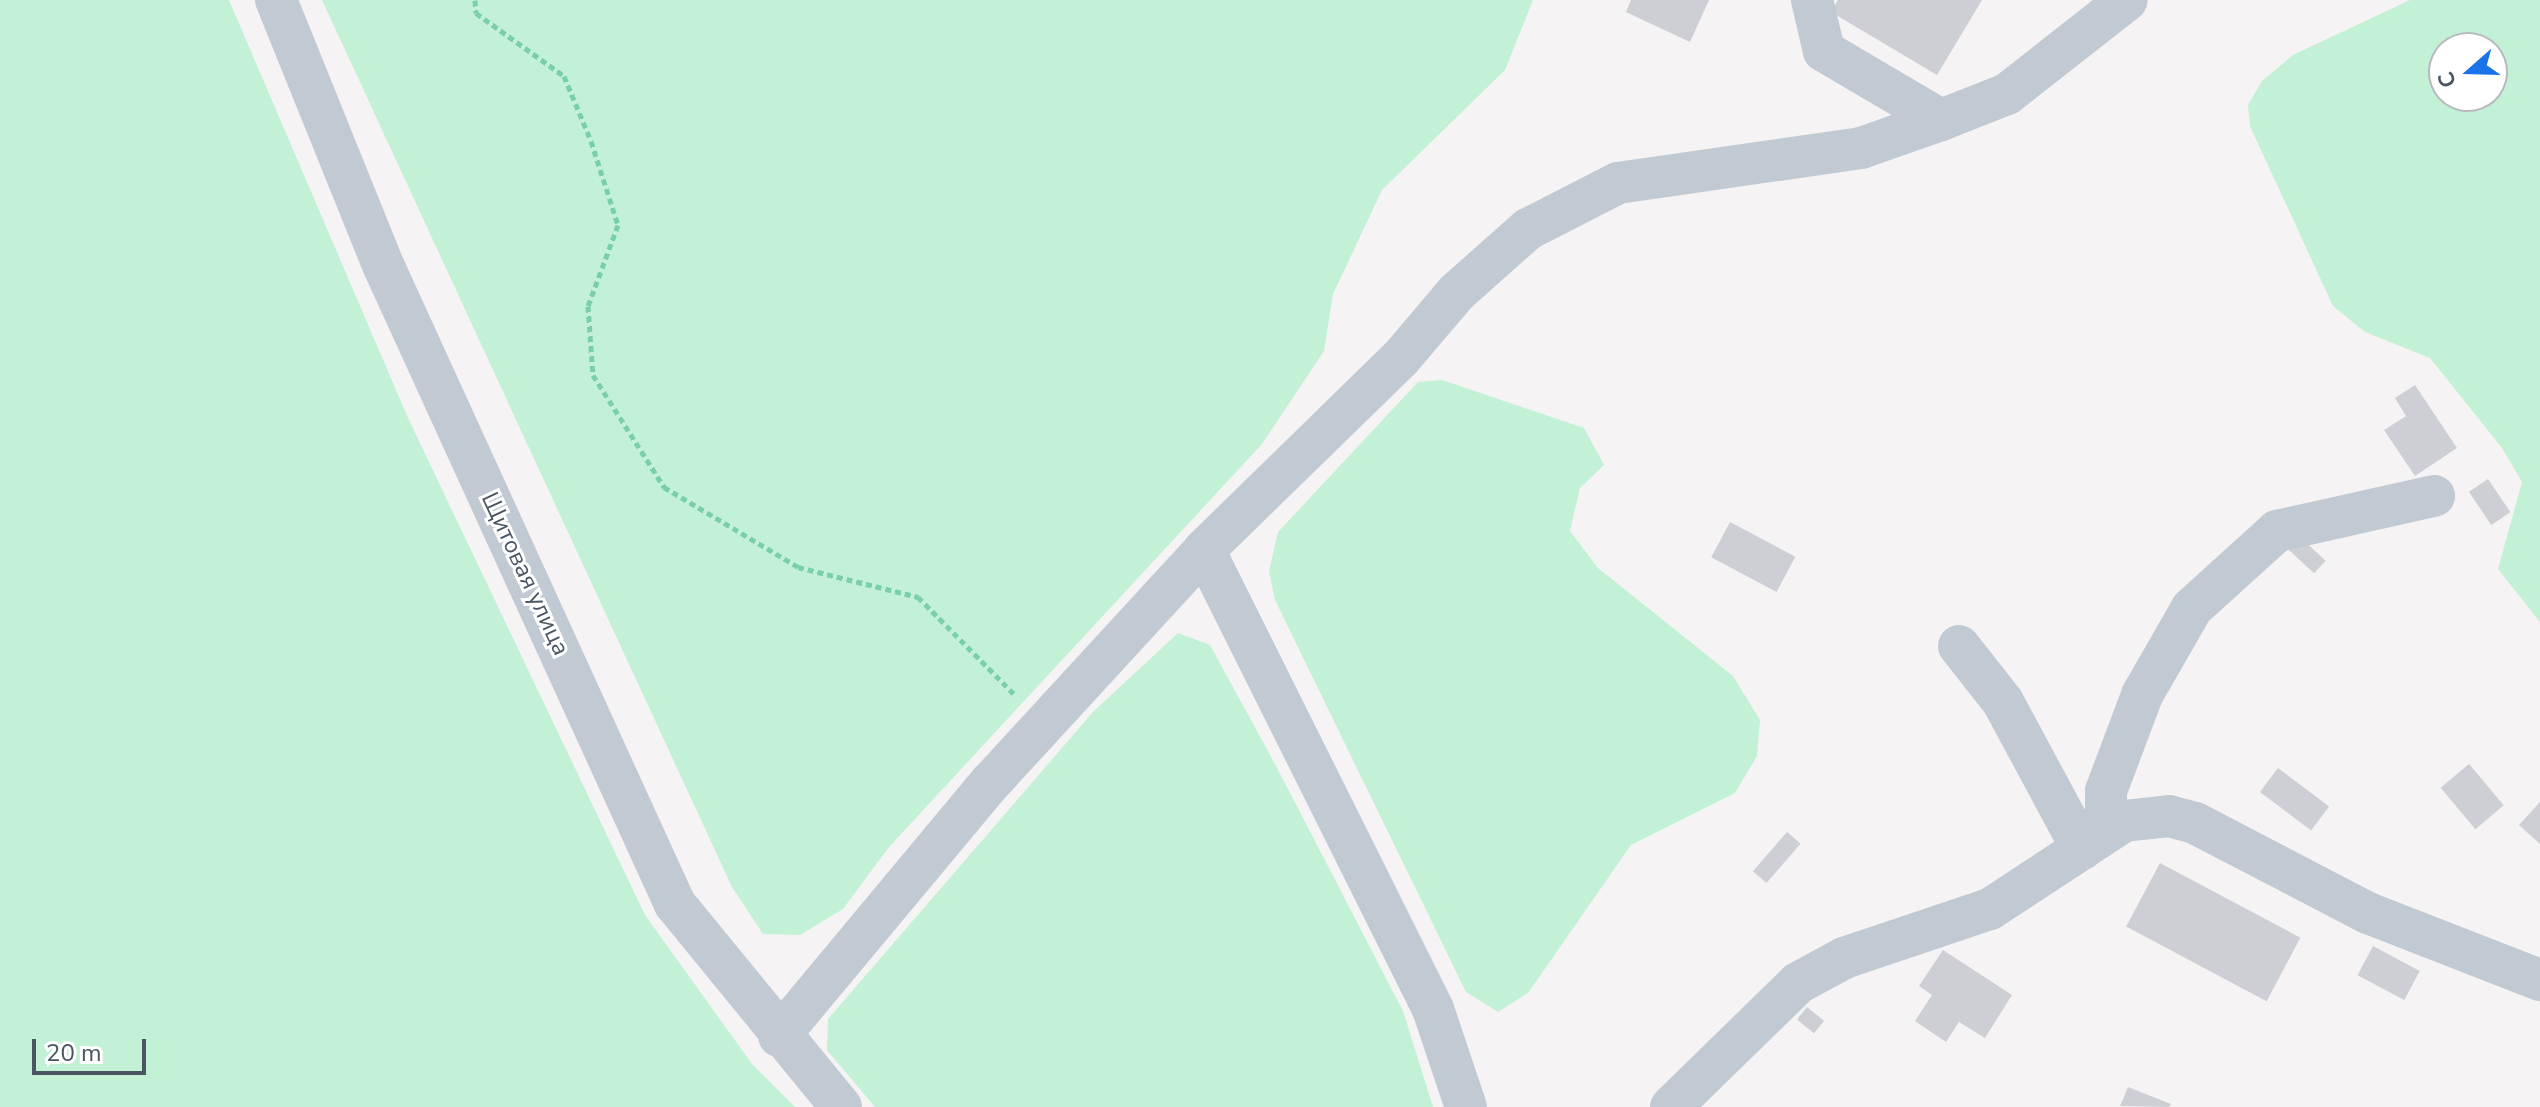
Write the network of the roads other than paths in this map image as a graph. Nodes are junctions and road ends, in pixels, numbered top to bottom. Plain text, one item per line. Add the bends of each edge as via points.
1 (276, 0) edge
2 (1812, 0) edge
3 (2127, 0) edge
4 (1941, 120) junction
5 (2434, 496) dead end
6 (1204, 550) junction
7 (1959, 646) dead end
8 (2094, 840) junction
9 (2540, 980) edge
10 (779, 1036) junction
11 (841, 1107) edge
12 (1466, 1107) edge
13 (1671, 1107) edge

1 - 10 street, Щитовая улица via 384,267 675,904
2 - 4 street via 1824,51
3 - 4 street via 2007,94
4 - 6 street via 1861,148 1618,183 1528,229
5 - 8 street via 2277,531 2192,608 2142,695 2106,791
6 - 10 street via 1041,728
6 - 12 street via 1433,1009
7 - 8 street via 2003,702
8 - 9 street via 2169,816 2195,823 2368,913
8 - 13 street via 1990,909 1844,958 1798,983
10 - 11 street, Щитовая улица

